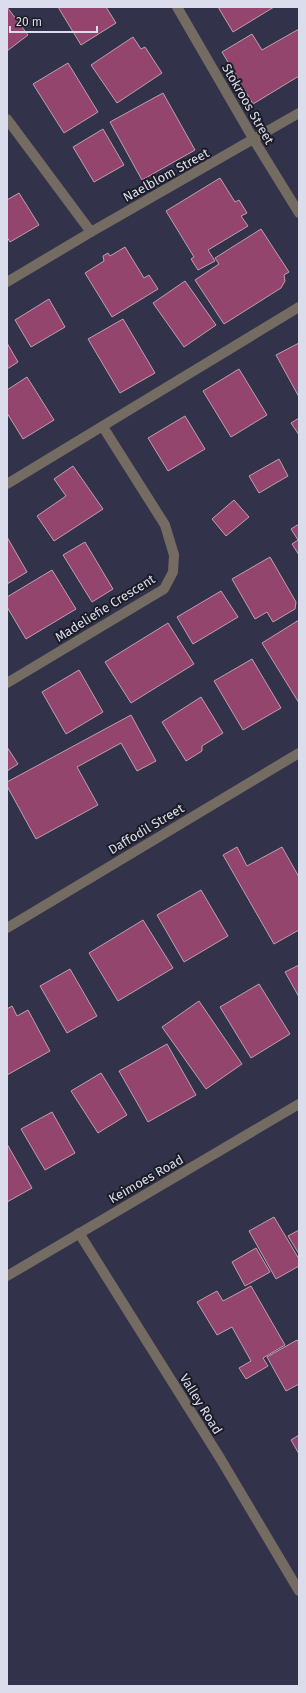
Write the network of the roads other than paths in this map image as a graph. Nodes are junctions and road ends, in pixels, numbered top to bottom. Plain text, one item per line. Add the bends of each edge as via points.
1 (177, 7) edge
2 (299, 113) edge
3 (7, 120) edge
4 (254, 140) junction
5 (299, 213) edge
6 (92, 232) junction
7 (7, 282) edge
8 (299, 307) edge
9 (103, 427) junction
10 (7, 484) edge
11 (7, 683) edge
12 (299, 753) edge
13 (7, 928) edge
14 (299, 1104) edge
15 (79, 1233) junction
16 (7, 1276) edge
17 (299, 1591) edge

1 - 4 street, Stokroos Street
2 - 4 street, Naelblom Street
3 - 6 street
4 - 5 street, Stokroos Street
4 - 6 street, Naelblom Street
6 - 7 street, Naelblom Street
8 - 9 street
9 - 10 street
9 - 11 street, Madeliefie Crescent via 165,525 174,555 173,572 164,589
12 - 13 street, Daffodil Street
14 - 15 street, Keimoes Road
15 - 16 street, Keimoes Road
15 - 17 street, Valley Road via 220,1458

